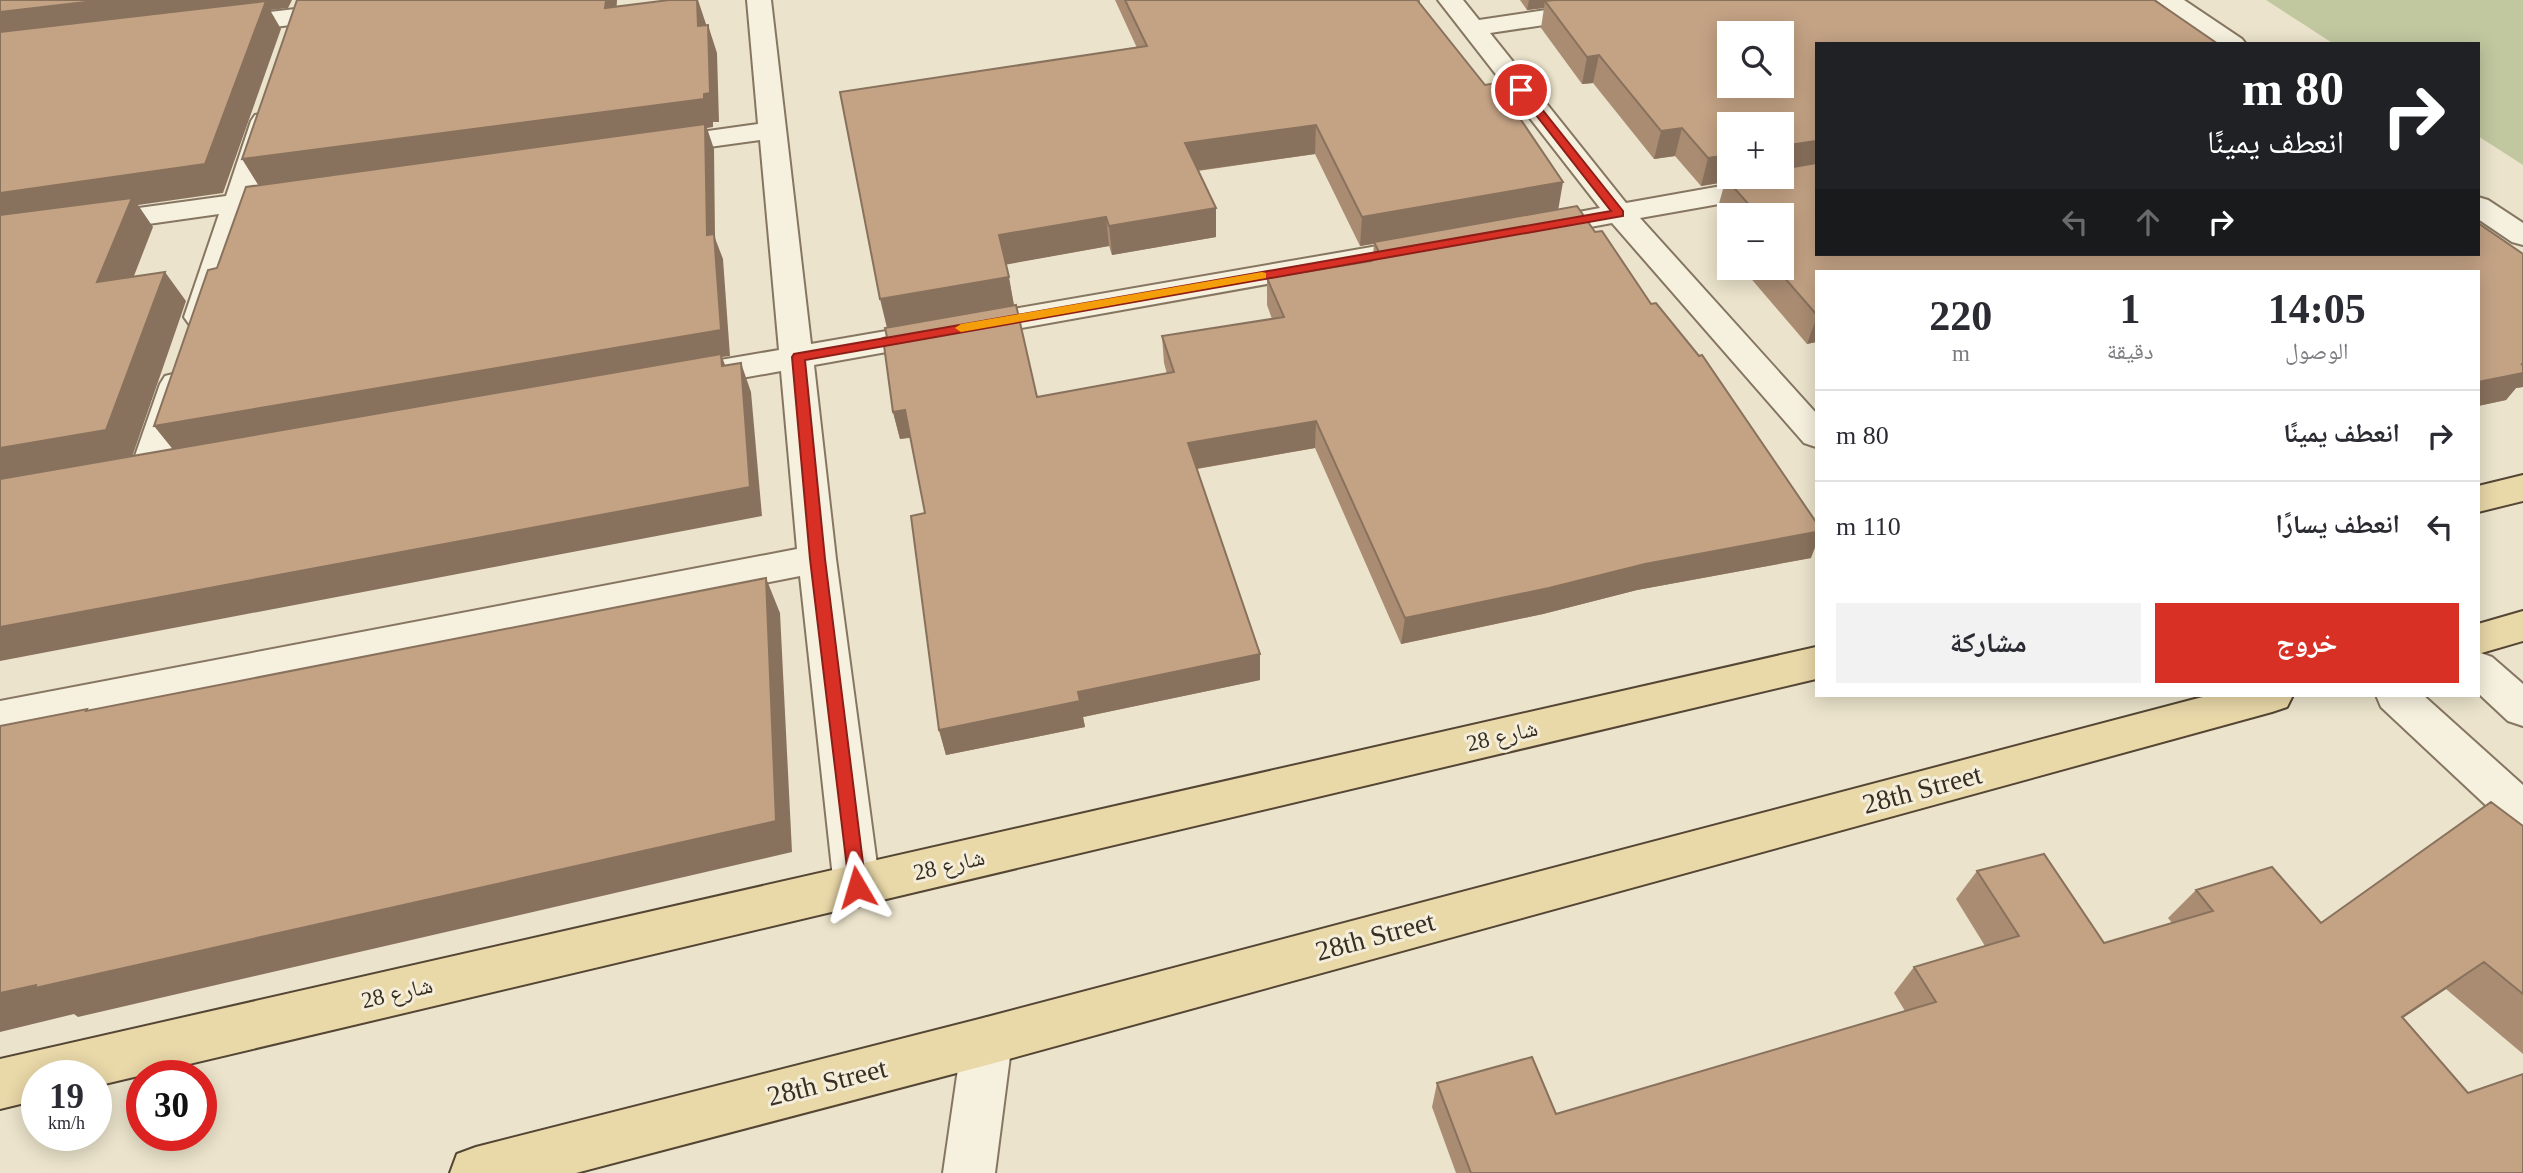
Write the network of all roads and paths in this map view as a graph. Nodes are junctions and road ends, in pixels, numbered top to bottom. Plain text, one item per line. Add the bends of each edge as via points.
1 (437, 0) edge
2 (759, 0) edge
3 (1450, 0) edge
4 (1664, 0) edge
5 (2168, 0) edge
6 (299, 19) edge
7 (204, 28) edge
8 (1473, 28) junction
9 (2230, 42) edge
10 (275, 91) edge
11 (774, 130) junction
12 (636, 149) edge
13 (1815, 178) edge
14 (320, 192) edge
15 (237, 203) junction
16 (2480, 207) edge
17 (1619, 213) junction
18 (1510, 232) edge
19 (0, 236) edge
20 (2523, 236) edge
21 (1441, 244) edge
22 (798, 357) junction
23 (663, 381) edge
24 (1815, 434) edge
25 (147, 473) edge
26 (2523, 488) edge
27 (2480, 499) edge
28 (817, 559) junction
29 (2523, 626) edge
30 (2480, 638) edge
31 (1815, 663) edge
32 (2480, 669) edge
33 (2265, 697) edge
34 (2398, 697) edge
35 (2523, 709) edge
36 (0, 718) edge
37 (2523, 812) edge
38 (857, 887) junction
39 (987, 1041) junction
40 (0, 1084) edge
41 (476, 1173) edge
42 (969, 1173) edge

1 - 6 street
2 - 11 street
3 - 8 street
4 - 8 street
5 - 9 street
6 - 7 street
8 - 17 street
10 - 15 street
11 - 12 street
11 - 22 street
13 - 17 street
14 - 15 street
15 - 19 street
15 - 25 street
16 - 20 street
17 - 18 street
17 - 24 street
21 - 22 street
22 - 23 street
22 - 28 street
26 - 27 main road
28 - 36 street
28 - 38 street
29 - 30 main road
31 - 38 main road, شارع 28
32 - 35 street
33 - 39 main road, 28th Street
34 - 37 street
38 - 40 main road, شارع 28
39 - 41 main road, 28th Street
39 - 42 street

